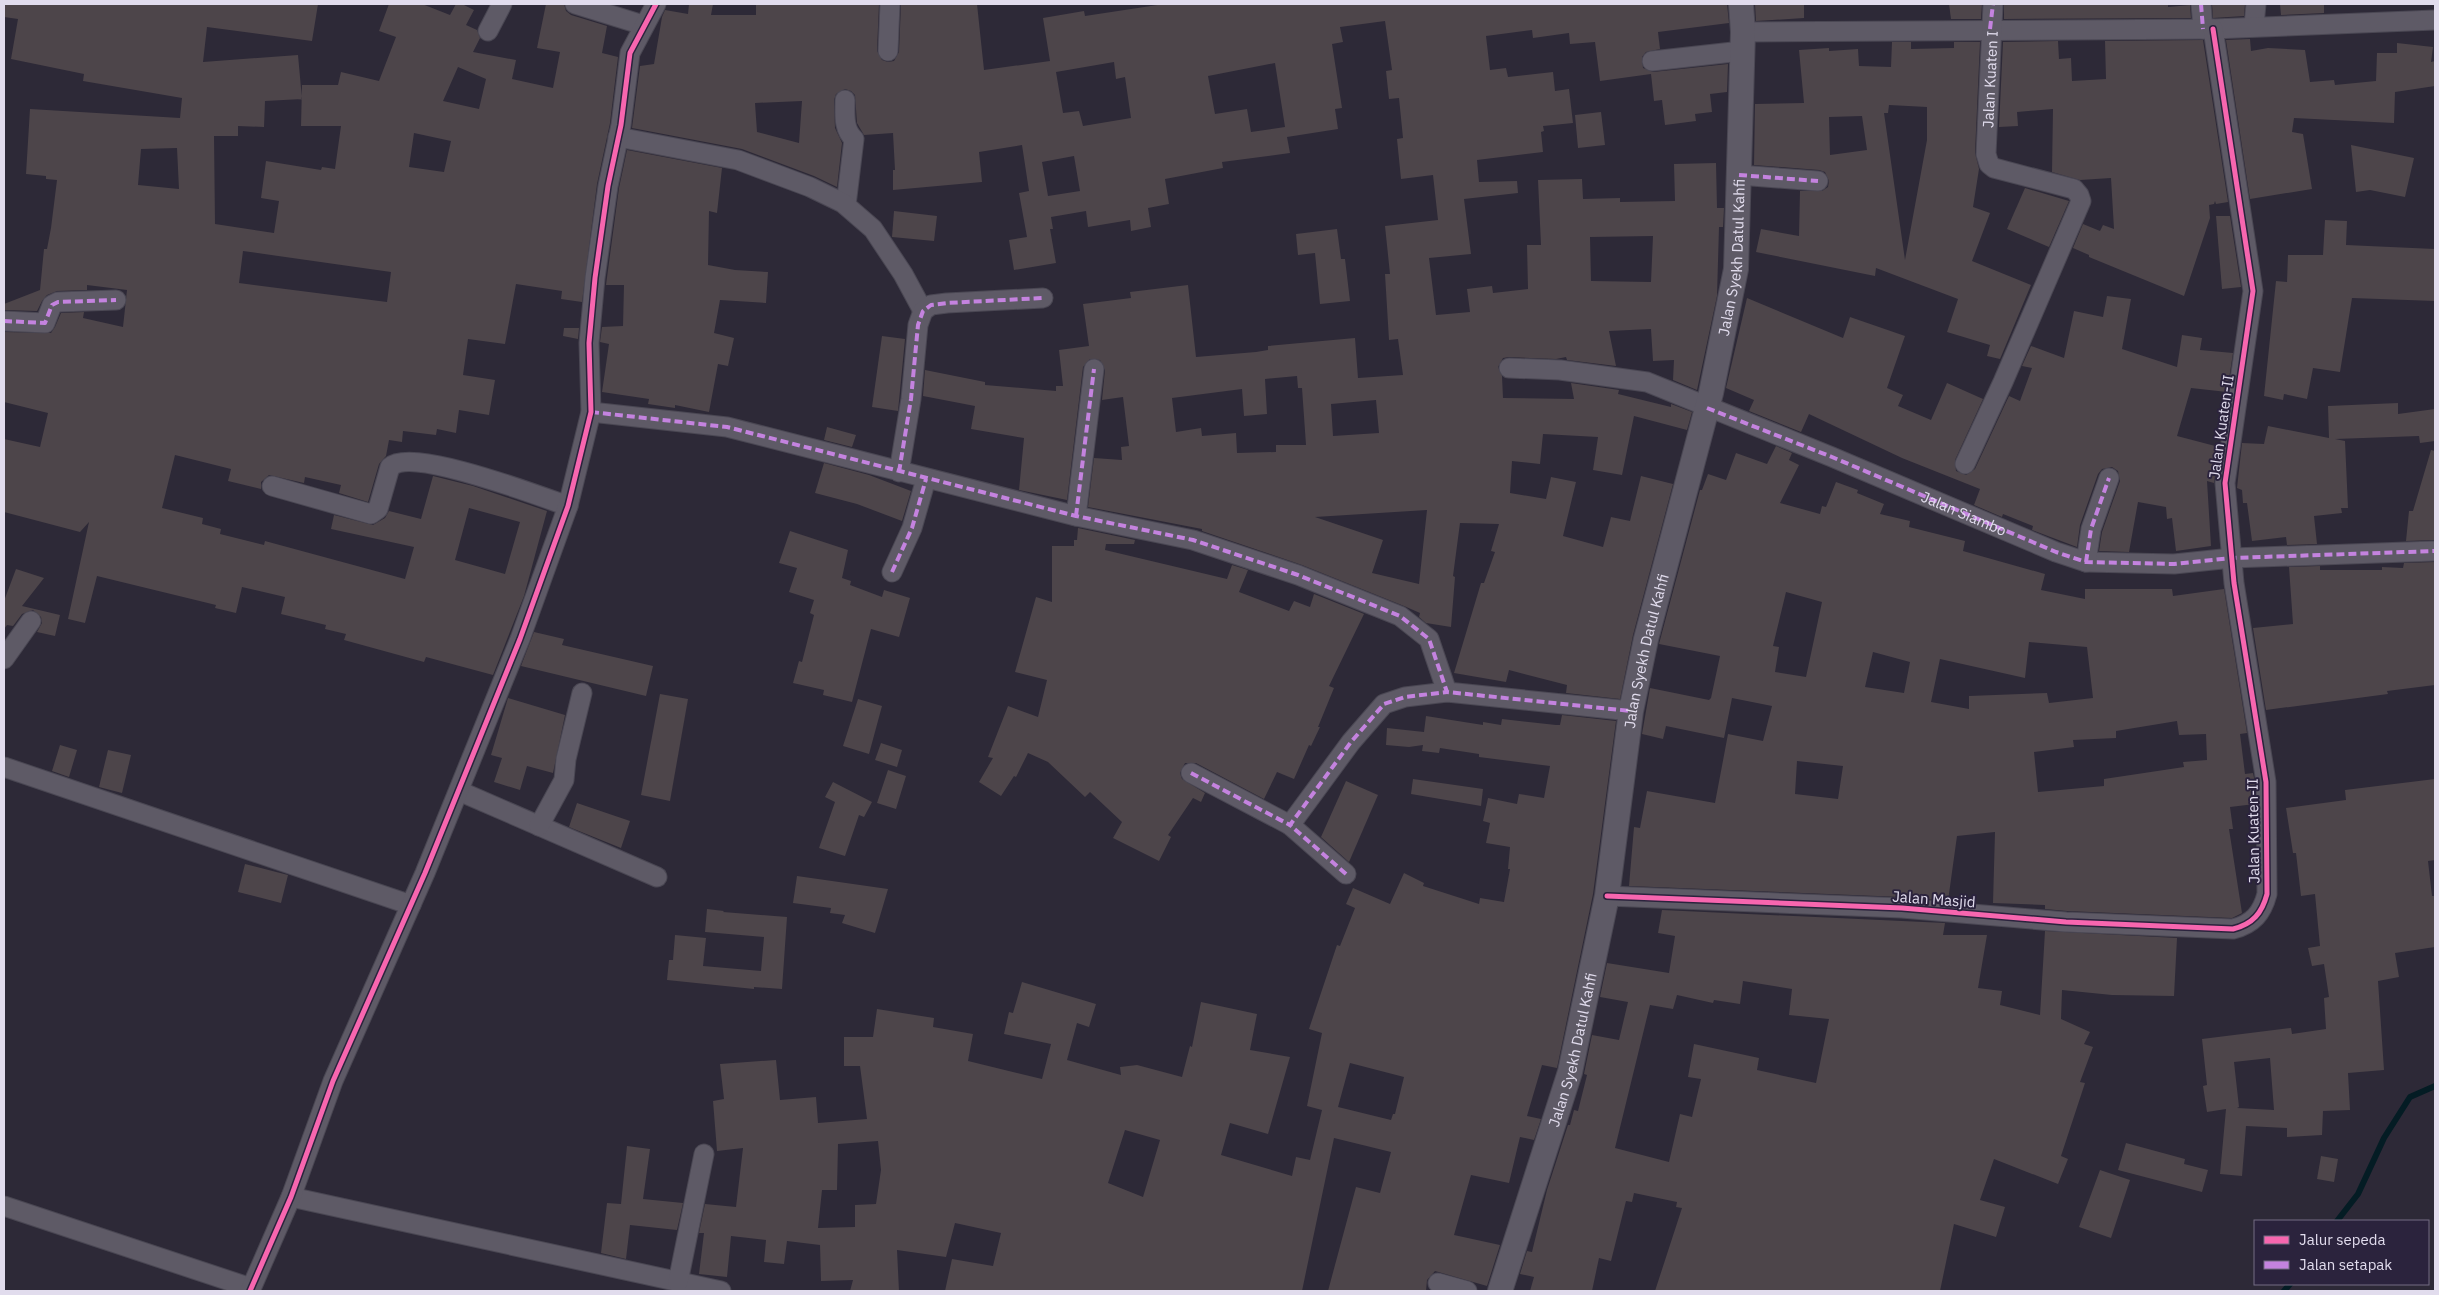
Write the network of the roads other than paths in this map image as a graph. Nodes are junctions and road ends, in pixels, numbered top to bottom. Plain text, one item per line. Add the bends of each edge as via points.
1 (502, 4) edge
2 (574, 4) edge
3 (656, 4) edge
4 (890, 4) edge
5 (1741, 4) edge
6 (1993, 4) edge
7 (2201, 4) edge
8 (2256, 4) edge
9 (2435, 20) edge
10 (643, 25) junction
11 (2254, 26) junction
12 (1990, 29) junction
13 (2208, 29) junction
14 (488, 31) dead end
15 (1743, 41) junction
16 (888, 51) dead end
17 (1652, 61) dead end
18 (845, 100) dead end
19 (618, 138) junction
20 (1739, 175) junction
21 (1818, 181) dead end
22 (846, 205) junction
23 (1043, 298) dead end
24 (116, 300) dead end
25 (924, 311) junction
26 (4, 320) edge
27 (1510, 368) dead end
28 (1094, 369) dead end
29 (1707, 408) junction
30 (591, 412) junction
31 (1965, 464) dead end
32 (899, 472) junction
33 (2109, 478) dead end
34 (926, 479) junction
35 (272, 486) dead end
36 (568, 506) junction
37 (1076, 516) junction
38 (2435, 551) edge
39 (2232, 558) junction
40 (2086, 562) junction
41 (892, 572) dead end
42 (31, 620) dead end
43 (4, 659) edge
44 (1447, 692) junction
45 (582, 693) dead end
46 (1631, 711) junction
47 (4, 767) edge
48 (1191, 773) dead end
49 (458, 791) junction
50 (1290, 825) junction
51 (539, 826) junction
52 (1346, 874) dead end
53 (657, 877) dead end
54 (1607, 896) junction
55 (411, 905) junction
56 (2256, 918) joint
57 (704, 1154) dead end
58 (291, 1197) junction
59 (4, 1206) edge
60 (678, 1282) junction
61 (1438, 1283) dead end
62 (250, 1290) edge
63 (721, 1291) edge
64 (1467, 1291) edge
65 (1500, 1291) edge

1 - 14 street
2 - 10 street
3 - 10 street
4 - 16 street
5 - 15 street, Jalan Syekh Datul Kahfi
6 - 12 street, Jalan Kuaten I
7 - 13 street, Jalan Kuaten-II
8 - 11 street
9 - 11 street
10 - 19 street via 630,53
11 - 13 street
12 - 13 street
12 - 15 street
12 - 31 street, Jalan Kuaten I via 1986,154 1989,164 2074,189 2081,201
13 - 39 street, Jalan Kuaten-II via 2253,291 2225,483
15 - 17 street
15 - 20 street, Jalan Syekh Datul Kahfi
18 - 22 street via 845,124 854,139
19 - 22 street via 738,160 810,187
19 - 30 street via 595,278 589,343
20 - 21 street
20 - 29 street, Jalan Syekh Datul Kahfi via 1736,269
22 - 25 street via 873,229
23 - 25 street via 947,303 931,305
24 - 26 street via 58,302 52,305 45,323
25 - 32 street via 918,325
27 - 29 street, Jalan Siambo via 1560,370 1647,382
28 - 37 street
29 - 40 street, Jalan Siambo
29 - 46 street, Jalan Syekh Datul Kahfi via 1646,638
30 - 32 street via 727,427
30 - 36 street
32 - 34 street
33 - 40 street via 2091,529
34 - 37 street
34 - 41 street via 912,528
35 - 36 street via 371,514 378,510 390,467 398,462 478,475
36 - 49 street via 520,638
37 - 44 street via 1193,540 1298,575 1400,616 1428,639
38 - 39 street, Jalan Siambo
39 - 40 street, Jalan Siambo via 2174,564
39 - 56 street, Jalan Kuaten-II via 2266,782 2266,894 2264,907
42 - 43 street
44 - 46 street
44 - 50 street via 1405,697 1384,704 1351,742
45 - 51 street via 564,780
46 - 54 street, Jalan Syekh Datul Kahfi
47 - 55 street
48 - 50 street
49 - 51 street
49 - 55 street
50 - 52 street
51 - 53 street
54 - 56 street, Jalan Masjid via 1902,908 2066,922 2233,929
54 - 65 street, Jalan Syekh Datul Kahfi via 1570,1072
55 - 58 street via 333,1081
57 - 60 street
58 - 60 street
58 - 62 street
59 - 62 street
60 - 63 street
61 - 64 street

